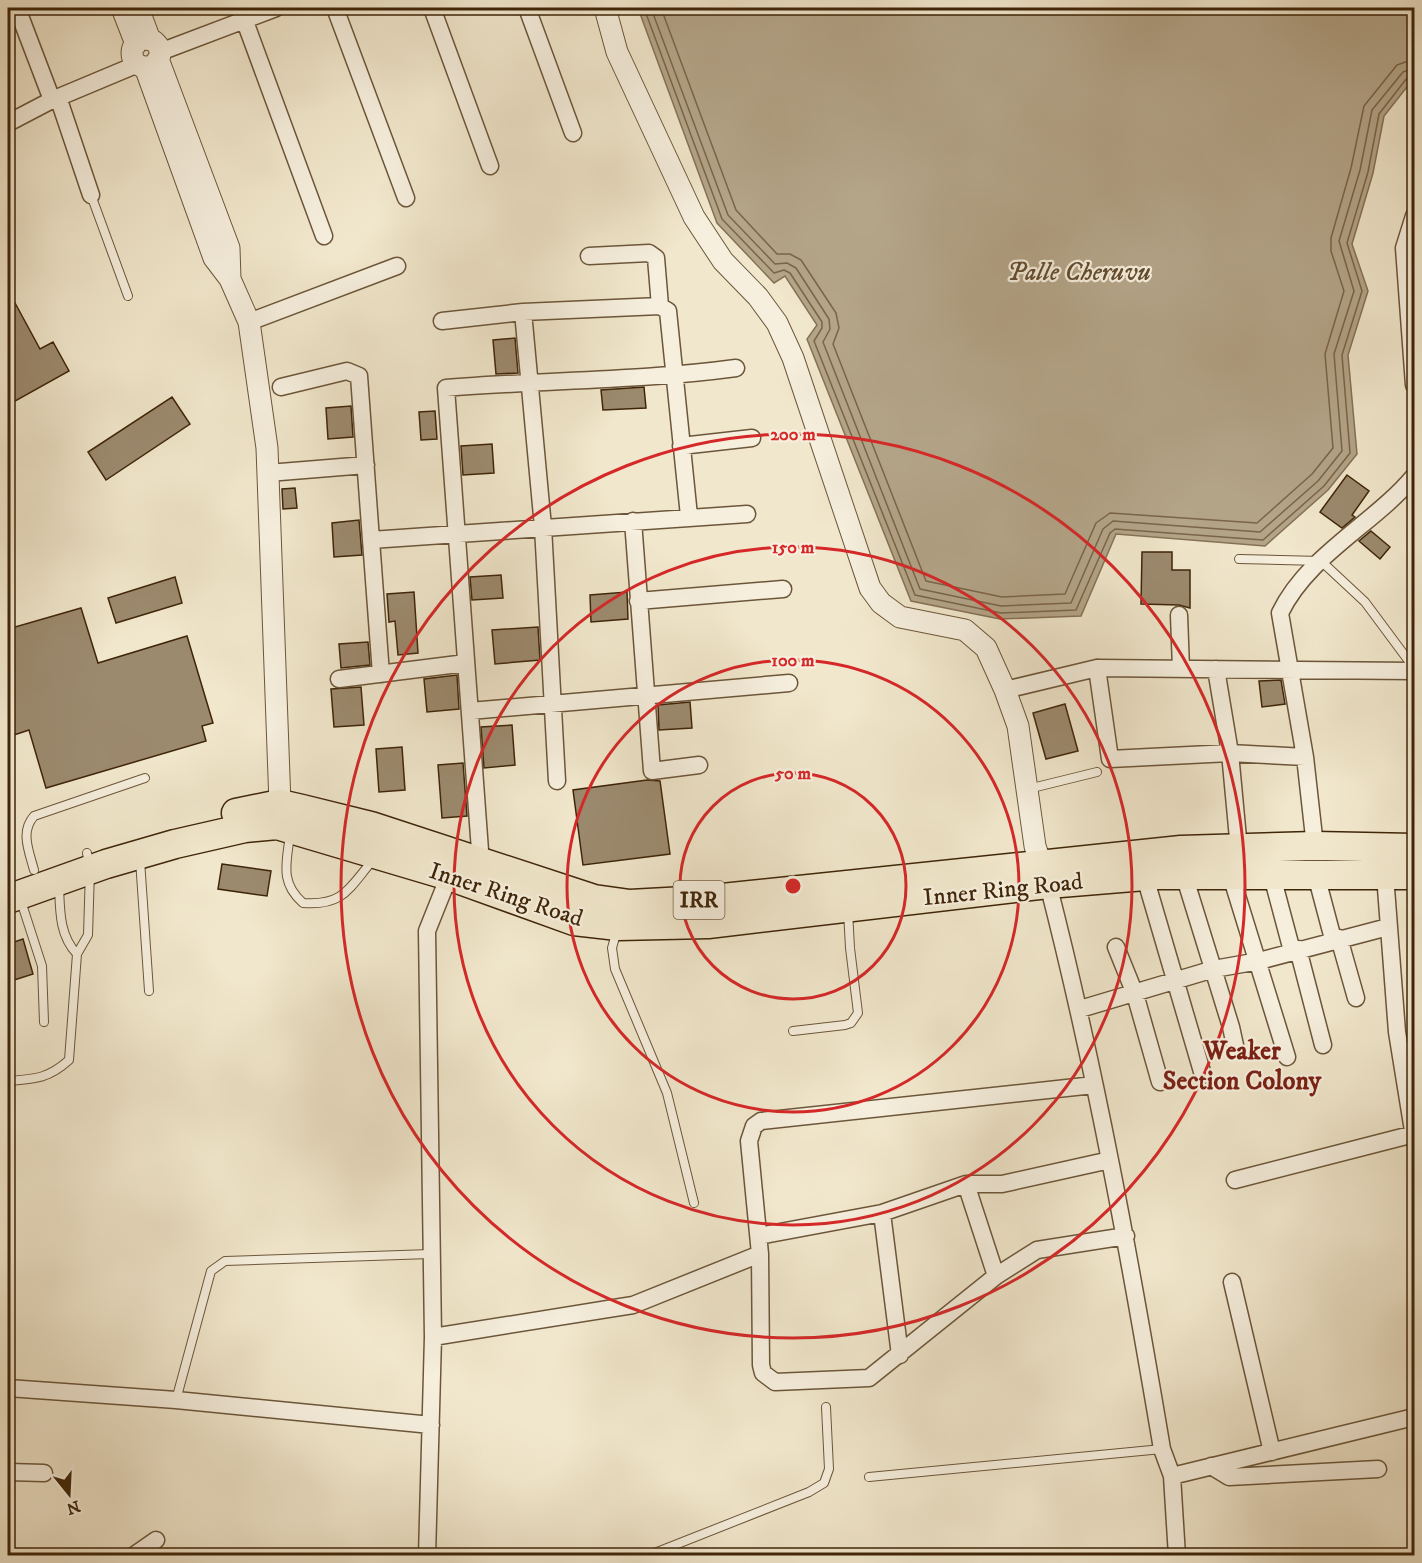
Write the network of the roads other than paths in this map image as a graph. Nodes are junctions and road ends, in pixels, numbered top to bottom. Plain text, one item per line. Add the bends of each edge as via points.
1 (17, 8) edge
2 (122, 8) edge
3 (138, 8) edge
4 (276, 8) edge
5 (335, 8) edge
6 (432, 8) edge
7 (527, 8) edge
8 (605, 8) edge
9 (242, 13) edge
10 (148, 54) junction
11 (55, 98) junction
12 (8, 123) edge
13 (573, 133) dead end
14 (490, 166) dead end
15 (91, 195) joint
16 (406, 198) dead end
17 (1414, 216) edge
18 (324, 236) dead end
19 (589, 256) dead end
20 (398, 266) dead end
21 (128, 296) dead end
22 (660, 306) junction
23 (523, 312) junction
24 (442, 321) dead end
25 (249, 322) junction
26 (736, 368) dead end
27 (1414, 375) edge
28 (673, 377) junction
29 (529, 381) junction
30 (281, 387) dead end
31 (752, 438) dead end
32 (681, 446) junction
33 (366, 465) junction
34 (268, 473) junction
35 (1414, 476) edge
36 (747, 514) dead end
37 (689, 516) junction
38 (633, 521) junction
39 (543, 527) junction
40 (457, 533) junction
41 (371, 540) junction
42 (1239, 559) dead end
43 (1321, 561) junction
44 (783, 589) dead end
45 (639, 601) junction
46 (1179, 615) dead end
47 (466, 663) junction
48 (1097, 668) junction
49 (1181, 669) junction
50 (1216, 669) junction
51 (1414, 669) edge
52 (1290, 670) junction
53 (381, 674) junction
54 (339, 679) dead end
55 (789, 683) dead end
56 (1005, 690) junction
57 (645, 696) junction
58 (554, 705) junction
59 (470, 711) junction
60 (1230, 753) junction
61 (1305, 757) junction
62 (699, 765) dead end
63 (1097, 772) dead end
64 (145, 778) dead end
65 (557, 782) dead end
66 (1028, 789) junction
67 (283, 819) junction
68 (1315, 846) junction
69 (1414, 848) edge
70 (1239, 849) junction
71 (139, 854) junction
72 (377, 855) junction
73 (88, 861) junction
74 (481, 864) junction
75 (1044, 874) junction
76 (46, 875) junction
77 (1184, 875) junction
78 (1316, 875) junction
79 (1385, 875) junction
80 (1414, 875) edge
81 (449, 876) junction
82 (1231, 876) junction
83 (1272, 876) junction
84 (1144, 877) junction
85 (11, 892) edge
86 (848, 908) junction
87 (618, 927) junction
88 (1388, 927) junction
89 (1336, 939) junction
90 (1116, 947) dead end
91 (1295, 950) junction
92 (77, 954) junction
93 (1259, 961) junction
94 (1214, 969) junction
95 (1175, 983) junction
96 (149, 991) dead end
97 (1135, 994) junction
98 (1356, 998) dead end
99 (1080, 1009) junction
100 (44, 1022) dead end
101 (793, 1031) dead end
102 (1323, 1045) dead end
103 (1236, 1050) dead end
104 (1287, 1057) dead end
105 (1203, 1075) dead end
106 (8, 1081) edge
107 (1160, 1082) dead end
108 (1094, 1084) junction
109 (1414, 1135) edge
110 (1110, 1160) junction
111 (1235, 1180) dead end
112 (966, 1184) junction
113 (694, 1203) dead end
114 (882, 1214) junction
115 (759, 1236) junction
116 (1126, 1236) junction
117 (430, 1254) junction
118 (760, 1254) junction
119 (996, 1276) junction
120 (1232, 1282) dead end
121 (434, 1337) junction
122 (900, 1355) junction
123 (8, 1388) edge
124 (176, 1400) junction
125 (825, 1407) dead end
126 (1414, 1417) edge
127 (431, 1425) junction
128 (1162, 1449) junction
129 (1272, 1452) junction
130 (1211, 1466) junction
131 (1378, 1469) dead end
132 (8, 1472) edge
133 (44, 1473) dead end
134 (1172, 1476) junction
135 (869, 1478) dead end
136 (156, 1540) dead end
137 (133, 1556) edge
138 (427, 1556) edge
139 (647, 1556) edge
140 (1177, 1556) edge

1 - 11 street
2 - 10 street
3 - 10 street
4 - 9 street
5 - 16 street
6 - 14 street
7 - 13 street
8 - 56 street via 617,52 694,217 723,261 777,323 793,358 870,588 881,603 900,617 965,630 986,648
9 - 10 street
9 - 18 street
10 - 11 street
10 - 25 street via 213,258 230,279
11 - 12 street
11 - 15 street
15 - 21 lane
17 - 27 street via 1404,248
19 - 22 street via 649,253 656,258 658,267
20 - 25 street
22 - 23 street
22 - 28 street via 668,311
23 - 24 street
23 - 29 street
25 - 34 street
26 - 28 street
28 - 29 street
28 - 32 street
29 - 39 street
29 - 40 street via 446,388
30 - 33 street via 347,371 359,376
31 - 32 street
32 - 37 street
33 - 34 street
33 - 41 street
34 - 67 street
35 - 43 street
36 - 37 street
37 - 38 street
38 - 39 street
38 - 45 street
39 - 40 street
39 - 58 street
40 - 41 street
40 - 47 street
41 - 53 street
42 - 43 lane
43 - 51 lane via 1365,602
43 - 52 street via 1280,613
44 - 45 street
45 - 57 street
46 - 49 street
47 - 53 street
47 - 59 street
48 - 49 street
48 - 56 street
48 - 60 street via 1110,759
49 - 50 street
50 - 52 street
50 - 60 street
51 - 52 street
52 - 61 street
53 - 54 street
55 - 57 street
56 - 66 street via 1018,726
57 - 58 street
57 - 62 street via 652,771
58 - 59 street
58 - 65 street
59 - 74 street
60 - 61 street
60 - 70 street
61 - 68 street
63 - 66 lane
64 - 76 lane via 34,816 26,834
66 - 75 street
67 - 71 highway, Inner Ring Road / IRR
67 - 72 highway, Inner Ring Road / IRR
67 - 72 lane via 287,884 303,903 324,904 338,898
67 - 73 highway, Inner Ring Road / IRR via 146,834
67 - 74 highway, Inner Ring Road / IRR via 371,826
68 - 69 highway, Inner Ring Road / IRR
68 - 70 highway, Inner Ring Road / IRR
70 - 75 highway, Inner Ring Road / IRR via 1180,850
71 - 73 highway, Inner Ring Road / IRR
71 - 96 lane
72 - 81 highway, Inner Ring Road / IRR
73 - 76 highway, Inner Ring Road / IRR
73 - 92 lane via 88,935
74 - 75 highway, Inner Ring Road / IRR via 594,899 630,904
74 - 81 street
75 - 84 highway, Inner Ring Road / IRR
75 - 86 highway, Inner Ring Road / IRR
75 - 99 street
76 - 85 highway, Inner Ring Road / IRR
76 - 92 lane via 66,943
77 - 82 highway, Inner Ring Road / IRR
77 - 84 highway, Inner Ring Road / IRR
77 - 94 street
78 - 79 highway, Inner Ring Road / IRR
78 - 83 highway, Inner Ring Road / IRR
78 - 89 street
79 - 80 highway, Inner Ring Road / IRR
79 - 88 street
81 - 87 highway, Inner Ring Road / IRR via 574,921
81 - 117 street via 427,931
82 - 83 highway, Inner Ring Road / IRR
82 - 93 street
83 - 91 street
84 - 95 street
85 - 100 lane via 42,966
86 - 87 highway, Inner Ring Road / IRR via 708,924
86 - 101 lane via 858,1013 845,1025
87 - 113 lane via 612,948 615,969 667,1093
88 - 89 street
88 - 109 street via 1397,1032
89 - 91 street
89 - 98 street
90 - 97 street
91 - 93 street
91 - 102 street
92 - 106 lane via 69,1060 55,1073
93 - 94 street
93 - 104 street
94 - 95 street
94 - 103 street
95 - 97 street
95 - 105 street
97 - 99 street
97 - 107 street
99 - 108 street
108 - 110 street
108 - 115 street via 760,1121 749,1141
109 - 111 street
110 - 112 street via 1002,1184
110 - 116 street
112 - 114 street
112 - 119 street
114 - 115 street
114 - 122 street
115 - 118 street
116 - 119 street via 1037,1250
116 - 128 street
117 - 121 street
117 - 124 lane via 225,1261 211,1271
118 - 121 street via 633,1305
118 - 122 street via 761,1365 768,1379 805,1382 869,1378
119 - 122 street
120 - 129 street
121 - 127 street
123 - 124 street
124 - 127 street
125 - 139 lane via 829,1469 824,1482 809,1492
126 - 129 street
127 - 138 street
128 - 134 street
128 - 135 lane
129 - 130 street
130 - 131 street via 1229,1477
130 - 134 street
132 - 133 street
134 - 140 street
136 - 137 street

